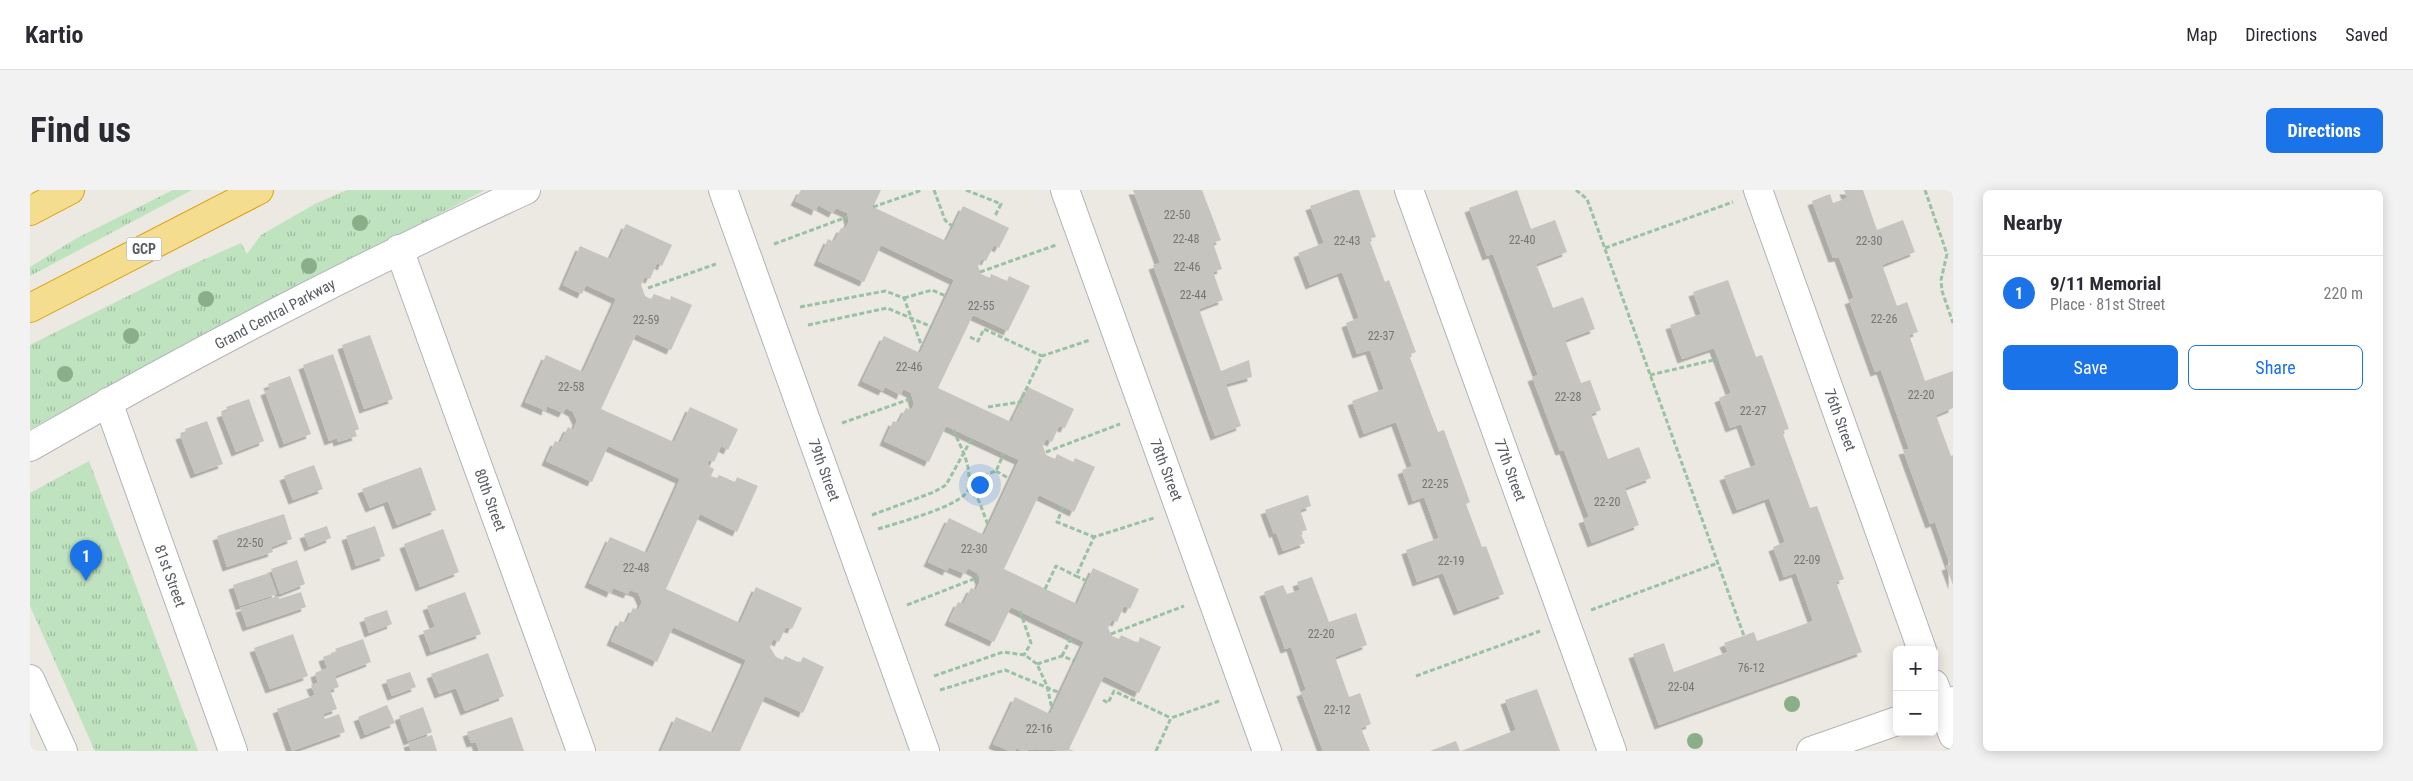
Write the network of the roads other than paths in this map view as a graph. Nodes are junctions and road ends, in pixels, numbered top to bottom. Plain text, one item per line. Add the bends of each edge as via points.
1 (70, 190) edge
2 (259, 190) edge
3 (526, 190) edge
4 (723, 190) edge
5 (1064, 190) edge
6 (1409, 190) edge
7 (1758, 192) edge
8 (30, 211) edge
9 (399, 249) junction
10 (30, 308) edge
11 (108, 402) junction
12 (30, 447) edge
13 (1921, 646) edge
14 (30, 679) edge
15 (1941, 699) edge
16 (1893, 722) edge
17 (1953, 735) edge
18 (63, 751) edge
19 (233, 751) edge
20 (581, 751) edge
21 (925, 751) edge
22 (1267, 751) edge
23 (1612, 751) edge
24 (1811, 751) edge

1 - 8 highway
2 - 10 highway, GCP
3 - 9 street, Grand Central Parkway
4 - 21 street, 79th Street
5 - 22 street, 78th Street
6 - 23 street, 77th Street
7 - 13 street, 76th Street
9 - 11 street, Grand Central Parkway
9 - 20 street, 80th Street
11 - 12 street, Grand Central Parkway
11 - 19 street, 81st Street
14 - 18 street
15 - 17 street
16 - 24 street

